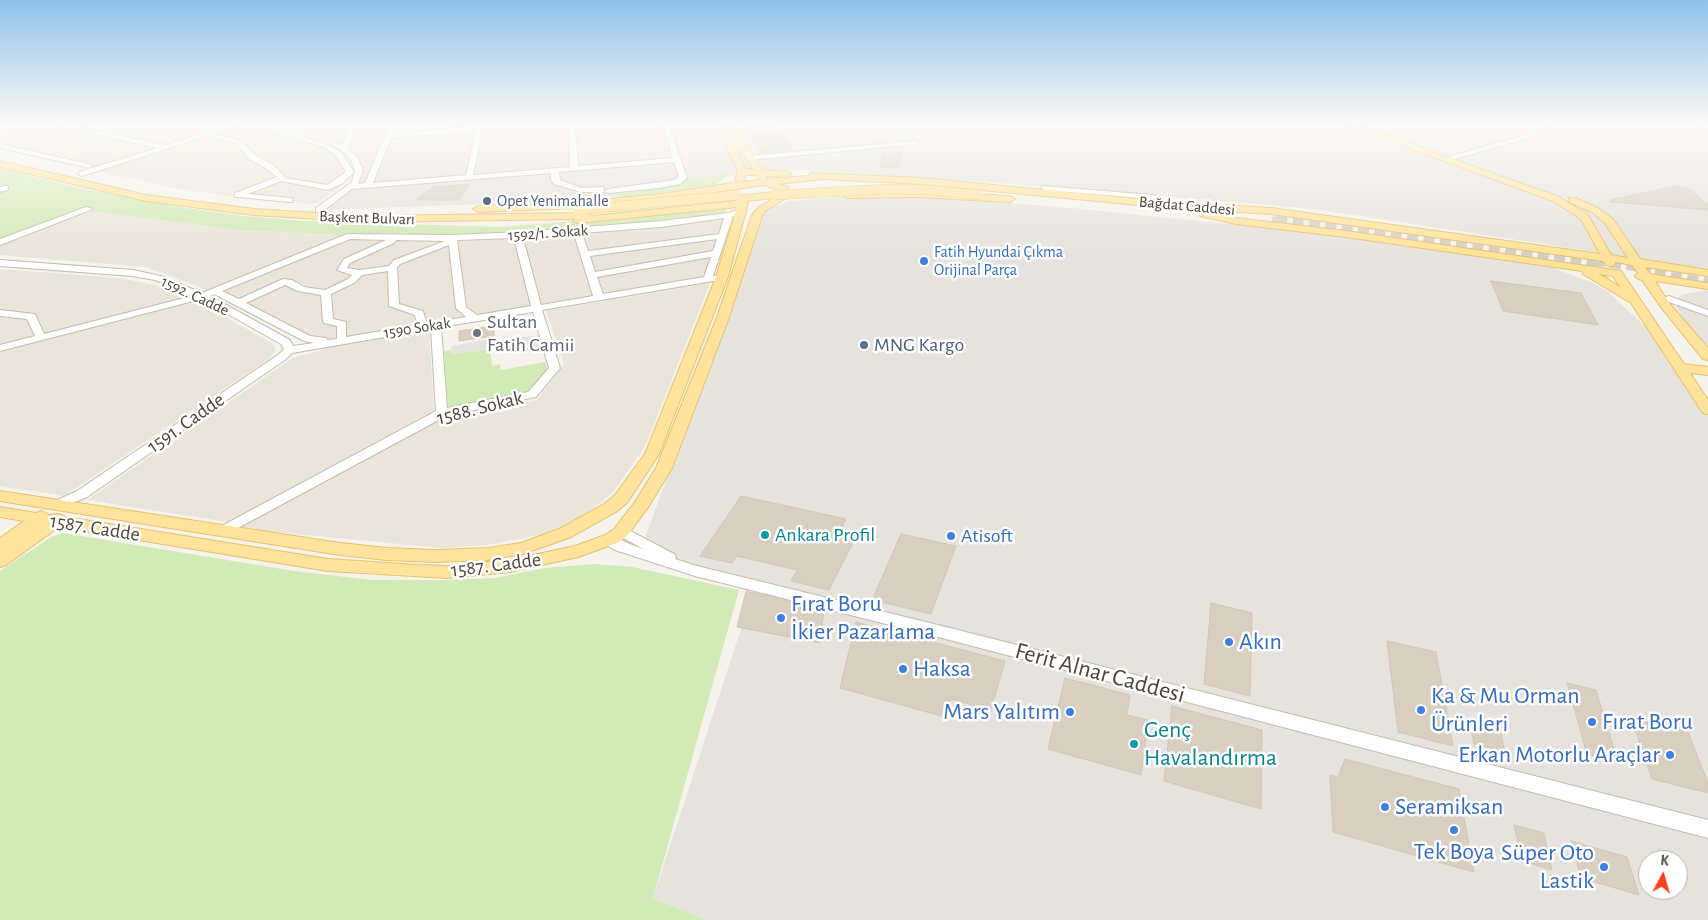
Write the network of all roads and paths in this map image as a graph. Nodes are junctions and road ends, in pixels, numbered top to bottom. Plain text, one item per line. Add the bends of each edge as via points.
1 (21, 169) edge
2 (60, 169) edge
3 (98, 169) edge
4 (272, 169) edge
5 (348, 169) edge
6 (359, 169) edge
7 (375, 169) edge
8 (471, 169) edge
9 (574, 169) edge
10 (680, 169) edge
11 (741, 169) edge
12 (755, 169) edge
13 (1472, 169) edge
14 (1487, 169) edge
15 (555, 170) junction
16 (742, 172) junction
17 (757, 172) junction
18 (82, 174) junction
19 (822, 176) junction
20 (469, 177) junction
21 (282, 178) junction
22 (766, 183) junction
23 (368, 185) junction
24 (350, 186) junction
25 (1045, 188) dead end
26 (979, 193) junction
27 (775, 196) junction
28 (827, 196) junction
29 (662, 197) junction
30 (1010, 199) junction
31 (289, 200) dead end
32 (1156, 200) junction
33 (738, 201) junction
34 (701, 208) junction
35 (89, 209) dead end
36 (319, 210) junction
37 (1204, 211) junction
38 (372, 216) junction
39 (1272, 217) tunnel mouth
40 (577, 231) junction
41 (1595, 234) junction
42 (518, 235) junction
43 (722, 236) junction
44 (393, 238) junction
45 (1621, 238) junction
46 (452, 240) junction
47 (0, 242) edge
48 (1601, 247) junction
49 (1549, 250) junction
50 (1628, 250) junction
51 (717, 253) junction
52 (1569, 253) junction
53 (584, 254) junction
54 (1607, 258) junction
55 (1636, 262) junction
56 (3, 264) edge
57 (1573, 266) junction
58 (392, 268) junction
59 (1673, 268) junction
60 (1688, 270) junction
61 (359, 273) junction
62 (1617, 273) junction
63 (1708, 273) edge
64 (592, 275) junction
65 (708, 276) dead end
66 (1646, 277) junction
67 (722, 278) junction
68 (1685, 283) junction
69 (1708, 286) edge
70 (215, 291) junction
71 (326, 293) junction
72 (202, 296) junction
73 (599, 298) junction
74 (1667, 302) junction
75 (239, 304) junction
76 (1638, 305) junction
77 (537, 309) junction
78 (0, 313) edge
79 (1708, 313) edge
80 (474, 319) junction
81 (423, 325) junction
82 (436, 325) junction
83 (341, 337) junction
84 (41, 338) junction
85 (0, 348) edge
86 (289, 350) junction
87 (1708, 356) edge
88 (1681, 368) junction
89 (1708, 371) edge
90 (1708, 410) edge
91 (442, 413) junction
92 (0, 496) edge
93 (78, 501) junction
94 (60, 506) junction
95 (0, 512) edge
96 (39, 519) junction
97 (588, 521) junction
98 (223, 531) junction
99 (615, 534) junction
100 (0, 546) edge
101 (0, 561) edge
102 (1708, 829) edge

1 - 38 main road, Başkent Bulvarı via 146,198 254,212
2 - 18 main road, Başkent Bulvarı
3 - 18 street
4 - 21 street
5 - 21 street via 350,172 328,188
6 - 24 street
7 - 23 street
8 - 20 street
9 - 15 street
10 - 15 street via 683,178 677,182 604,192 600,189 581,190 557,182 554,180
11 - 16 main road
12 - 17 main road
13 - 41 main road via 1556,199 1585,217
14 - 45 main road via 1595,210 1609,221
15 - 20 street
16 - 17 main road
16 - 33 main road, 1587. Cadde
17 - 19 main road
17 - 22 main road
18 - 36 main road, Başkent Bulvarı via 171,193 253,205
19 - 22 main road
19 - 28 main road via 805,186 806,191
19 - 32 main road
20 - 23 street
21 - 31 street via 238,195
22 - 27 main road via 780,186 786,192 782,198
22 - 33 main road
23 - 24 street
24 - 36 street
25 - 32 street
26 - 27 main road, Bağdat Caddesi, bridge via 887,189
26 - 30 main road, Bağdat Caddesi
26 - 32 main road, Bağdat Caddesi
27 - 28 main road
27 - 33 main road via 760,204
27 - 99 main road, 1587. Cadde via 757,215 722,320 664,468 646,499
28 - 30 main road via 900,194
29 - 33 main road
29 - 34 main road via 696,196 714,200
29 - 38 main road
30 - 37 main road, Bağdat Caddesi
32 - 37 main road, Bağdat Caddesi
33 - 34 main road
33 - 38 main road, Başkent Bulvarı via 487,219
33 - 40 street, 1592/1. Sokak via 661,224
33 - 43 street
33 - 67 main road, 1587. Cadde
34 - 38 main road via 512,224 416,223
35 - 47 street
36 - 38 main road, Başkent Bulvarı
37 - 39 main road, Bağdat Caddesi
37 - 49 main road via 1233,208 1285,213
37 - 57 main road via 1236,221
40 - 42 street, 1592/1. Sokak
40 - 53 street
41 - 48 main road
41 - 49 main road via 1590,245
42 - 46 street, 1592/1. Sokak
42 - 77 street, 1588. Sokak
43 - 51 street
43 - 53 street
44 - 46 street, 1592/1. Sokak
44 - 61 street via 347,261 342,267 342,270
44 - 70 street, 1592/1. Sokak via 350,237
45 - 50 main road
45 - 60 main road via 1644,256
46 - 58 street via 397,262
46 - 80 street via 461,308
48 - 50 main road via 1617,252
48 - 54 main road
49 - 52 main road
50 - 55 main road
51 - 64 street
51 - 65 street
52 - 54 main road
52 - 57 main road via 1583,261
53 - 64 street
54 - 55 main road
54 - 62 main road
55 - 59 main road
55 - 66 main road
56 - 72 street, 1592. Cadde via 142,274
57 - 62 main road
57 - 76 main road via 1604,281
58 - 61 street
58 - 81 street via 394,306 419,313
59 - 60 main road
59 - 68 main road via 1662,271
60 - 63 main road
61 - 71 street via 351,281
62 - 66 main road
62 - 76 main road
64 - 73 street
66 - 68 main road
66 - 74 main road
67 - 73 street, 1590 Sokak
67 - 97 main road, 1587. Cadde via 652,454 621,499
68 - 69 main road
69 - 74 main road via 1685,288
70 - 72 street
70 - 75 street
71 - 75 street via 300,290 284,282
71 - 83 street via 328,321 342,324
72 - 84 street
72 - 86 street, 1592. Cadde via 286,342
73 - 77 street, 1590 Sokak
74 - 79 street
74 - 87 main road
75 - 83 street via 308,339
76 - 88 main road
77 - 80 street, 1590 Sokak
77 - 91 street, 1588. Sokak via 555,368 532,395
78 - 84 street via 31,316
80 - 82 street, 1590 Sokak
81 - 82 street, 1590 Sokak
81 - 83 street
81 - 86 street, 1590 Sokak
82 - 91 street
84 - 85 street
86 - 93 street, 1591. Cadde
88 - 89 main road
88 - 90 main road
91 - 98 street, 1588. Sokak
92 - 94 main road, 1587. Cadde
93 - 94 main road
93 - 94 street
93 - 98 main road, 1587. Cadde
94 - 96 main road, 1587. Cadde
94 - 99 main road, 1587. Cadde via 328,565 417,571 448,572 510,566 578,551
94 - 101 main road
95 - 96 main road, 1587. Cadde
96 - 100 main road
97 - 98 main road, 1587. Cadde via 566,533 523,548 454,556 340,549
97 - 99 main road via 582,531 587,539 592,541
97 - 99 main road via 603,515 615,516 623,522
99 - 102 street, Ferit Alnar Caddesi via 620,547 695,571

